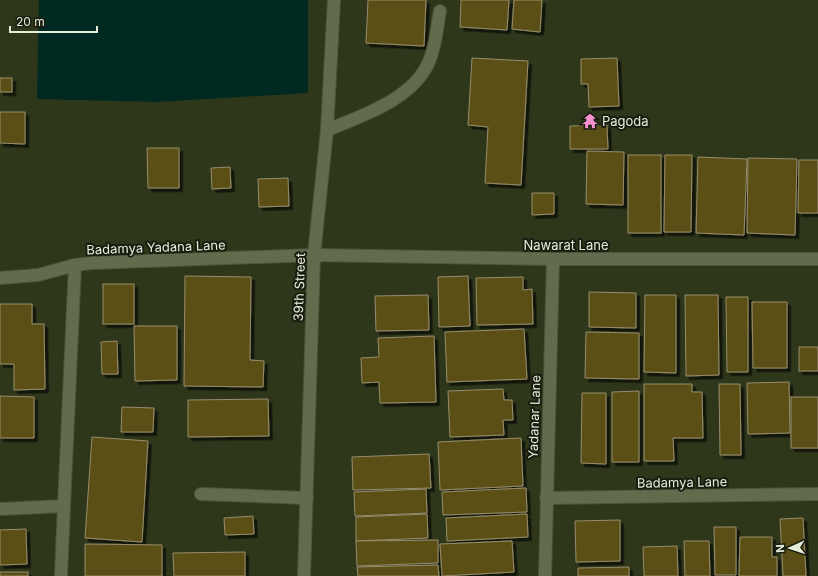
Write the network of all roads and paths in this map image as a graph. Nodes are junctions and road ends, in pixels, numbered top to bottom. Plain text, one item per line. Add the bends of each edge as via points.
1 (334, 0) edge
2 (440, 11) dead end
3 (327, 130) junction
4 (314, 255) junction
5 (553, 259) junction
6 (818, 259) edge
7 (75, 265) junction
8 (0, 278) edge
9 (201, 494) dead end
10 (818, 494) edge
11 (307, 498) junction
12 (546, 498) junction
13 (64, 506) junction
14 (0, 509) edge
15 (61, 576) edge
16 (304, 576) edge
17 (545, 576) edge

1 - 3 street, 39th Street
2 - 3 street via 430,60 416,82 377,110
3 - 4 street, 39th Street
4 - 5 street, Nawarat Lane
4 - 7 street, Badamya Yadana Lane
4 - 11 street, 39th Street
5 - 6 street, Nawarat Lane
5 - 12 street, Yadanar Lane
7 - 8 street, Badamya Yadana Lane via 38,275
7 - 13 street
9 - 11 street
10 - 12 street, Badamya Lane
11 - 16 street, 39th Street
12 - 17 street, Yadanar Lane
13 - 14 street
13 - 15 street

